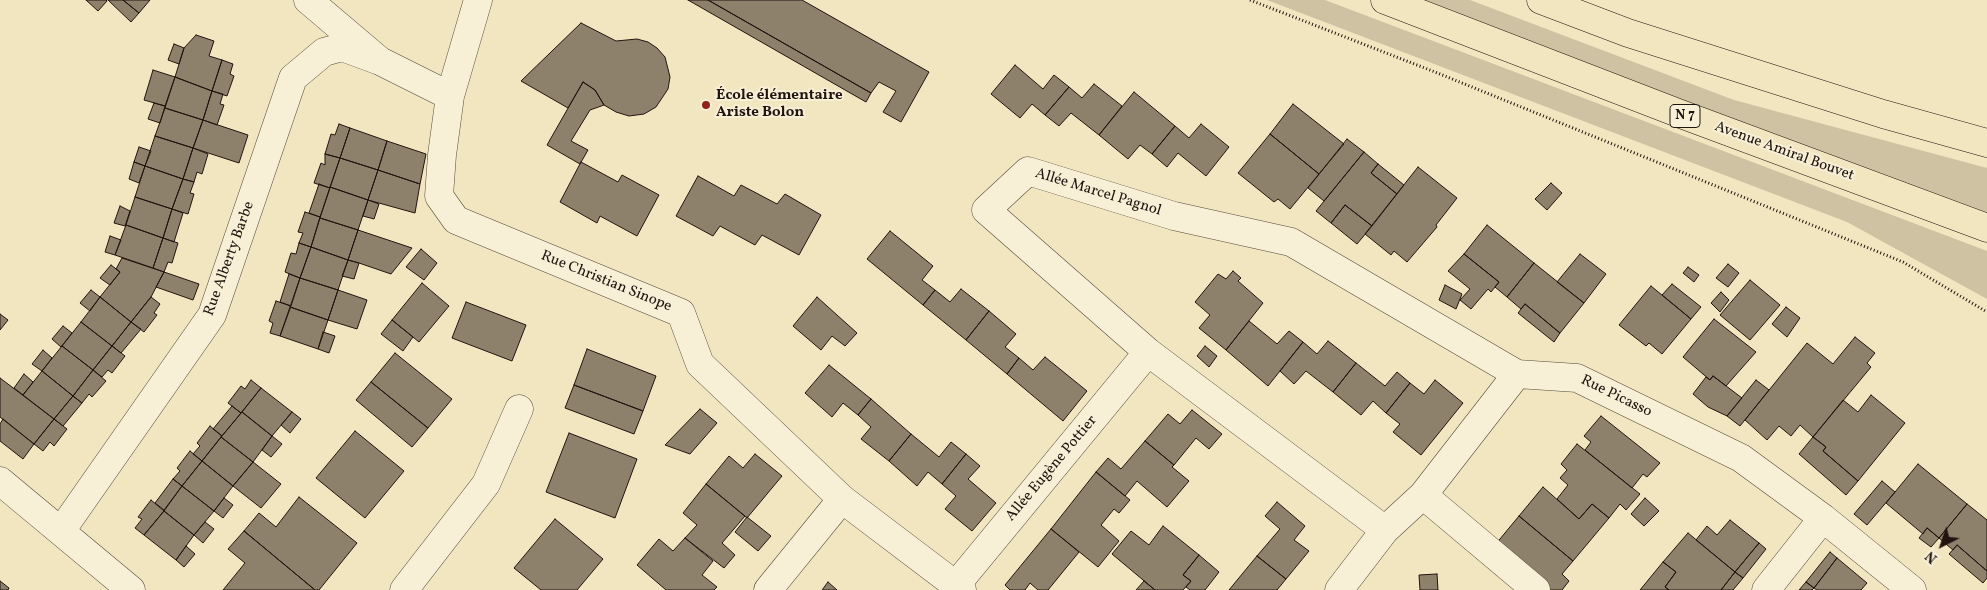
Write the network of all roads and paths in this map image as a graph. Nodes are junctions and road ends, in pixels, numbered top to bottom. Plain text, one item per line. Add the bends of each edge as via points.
1 (308, 0) edge
2 (478, 0) edge
3 (1250, 0) edge
4 (1385, 0) edge
5 (1541, 0) edge
6 (380, 62) junction
7 (450, 96) junction
8 (1987, 143) edge
9 (1987, 228) edge
10 (1987, 312) edge
11 (1148, 352) junction
12 (1518, 374) junction
13 (519, 410) dead end
14 (0, 481) edge
15 (1423, 495) junction
16 (842, 499) junction
17 (1823, 518) junction
18 (1385, 530) junction
19 (61, 532) junction
20 (959, 587) edge
21 (131, 590) edge
22 (404, 590) edge
23 (768, 590) edge
24 (1338, 590) edge
25 (1536, 590) edge
26 (1766, 590) edge
27 (1912, 590) edge

1 - 6 street
2 - 7 street, Rue Christian Sinope
3 - 10 path via 1903,262
4 - 9 main road, Avenue Amiral Bouvet / N 7
5 - 8 main road via 1647,40
6 - 7 street
6 - 19 street, Rue Alberty Barbe via 342,47 324,52 293,78 212,316
7 - 16 street, Rue Christian Sinope via 439,196 456,220 680,313 700,364
11 - 12 street, Allée Marcel Pagnol via 986,210 1028,171 1174,216 1291,242
11 - 18 street, Allée Marcel Pagnol
11 - 20 street, Allée Eugène Pottier
12 - 15 street
12 - 17 street, Rue Picasso via 1577,378 1741,458
13 - 22 street via 486,484
14 - 19 street
15 - 18 street
15 - 25 street
16 - 20 street, Rue Christian Sinope
16 - 23 street
17 - 26 street
17 - 27 street, Rue Picasso
18 - 24 street
19 - 21 street

